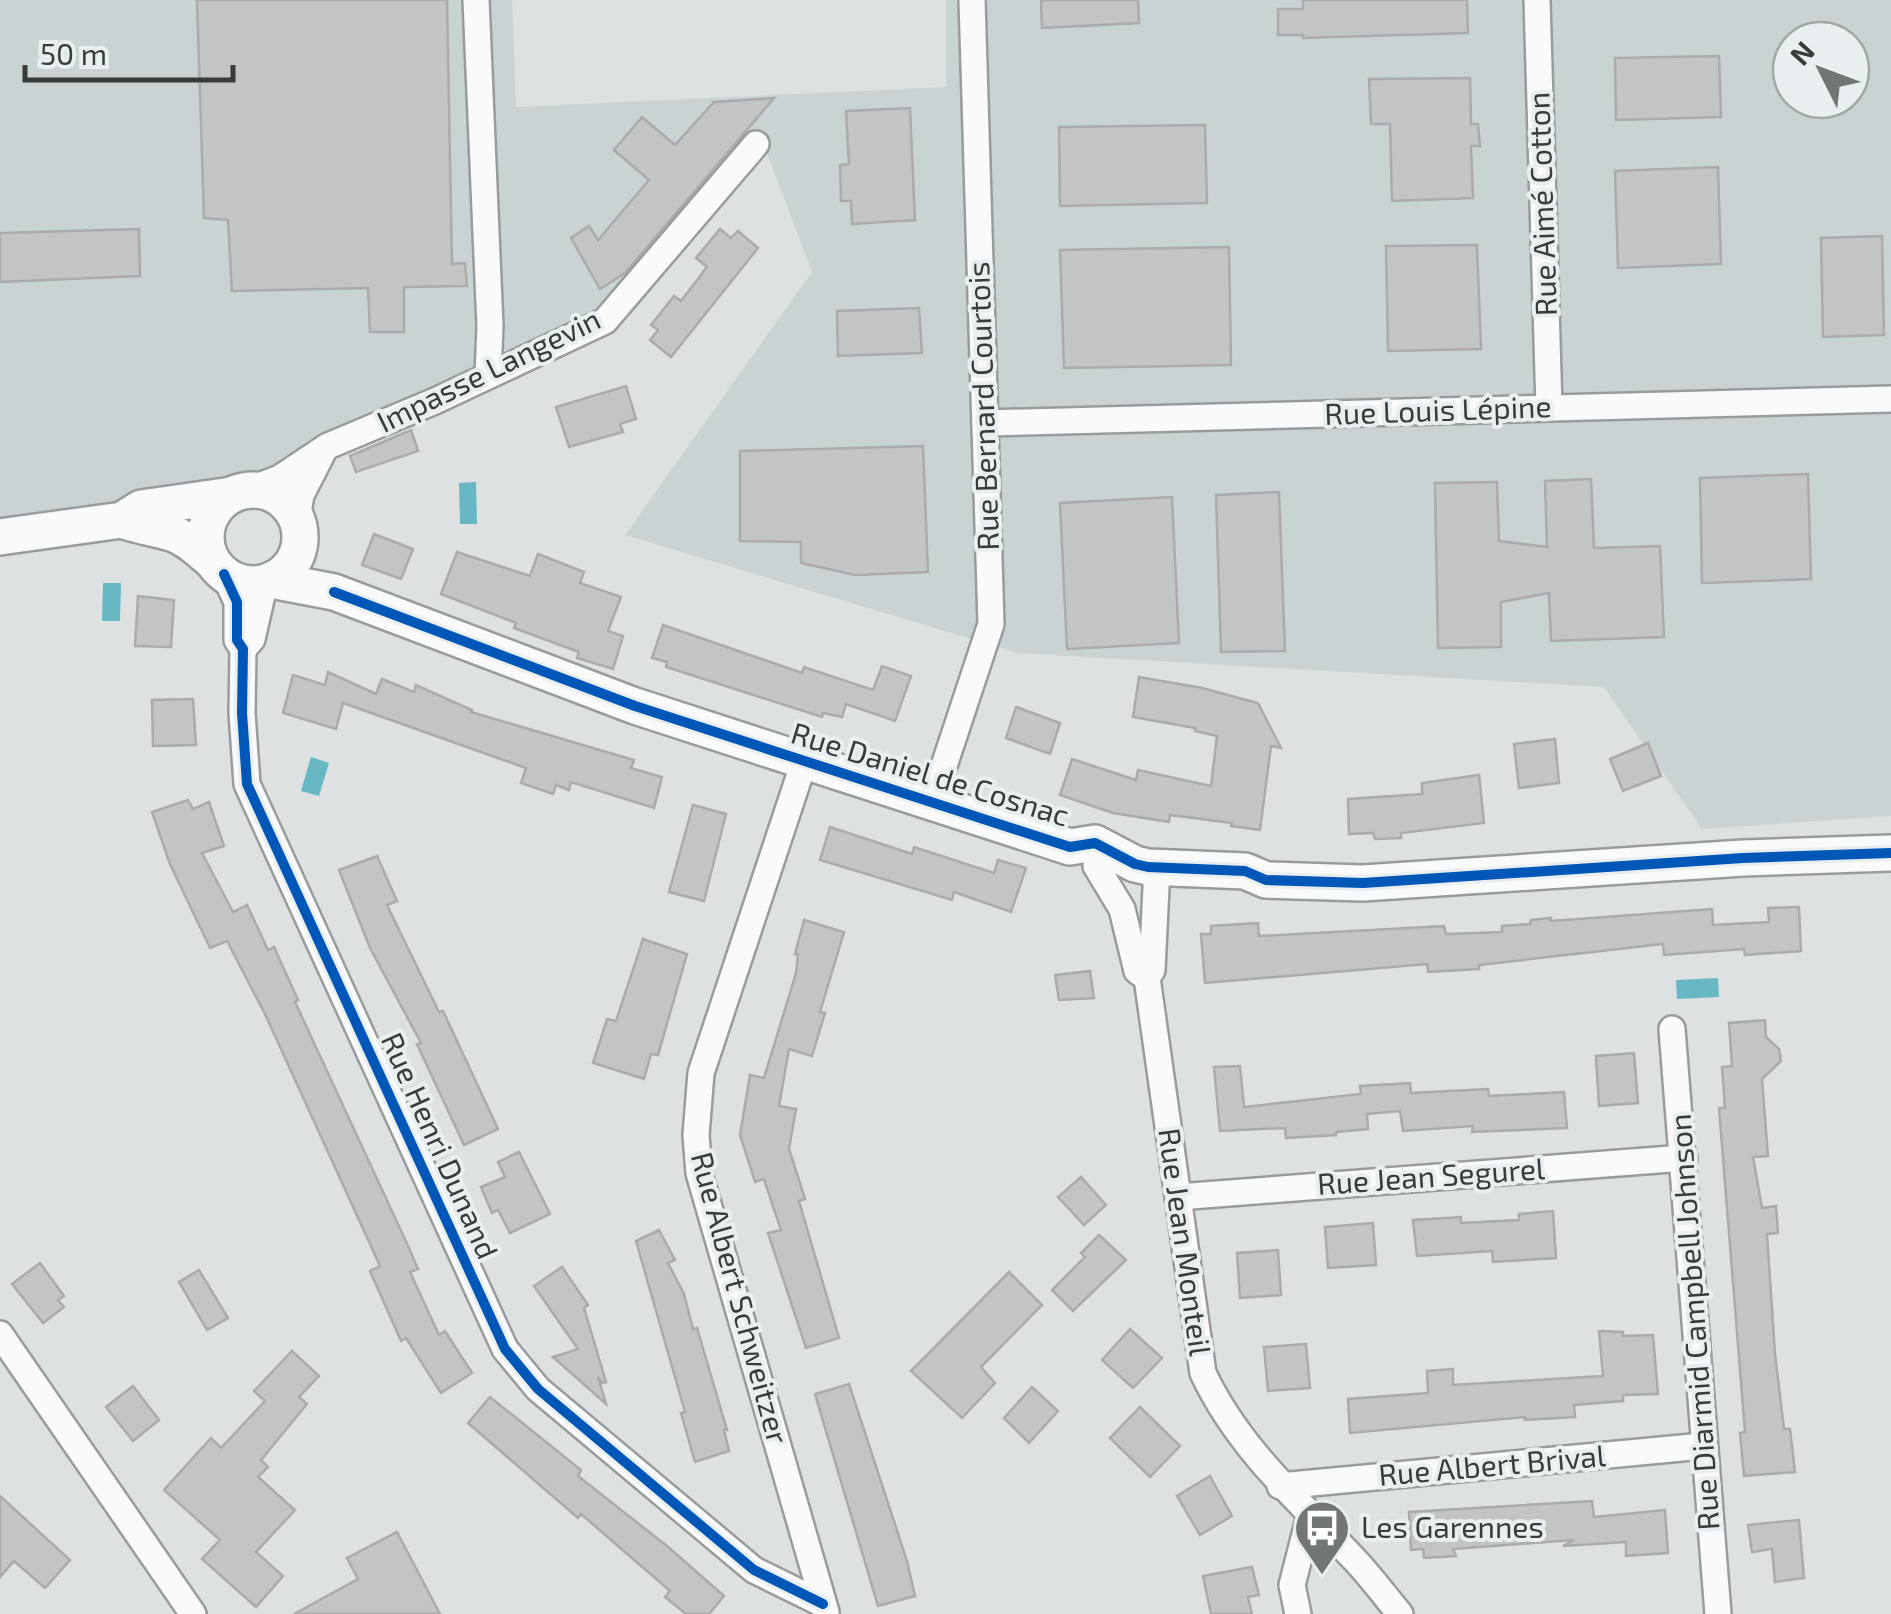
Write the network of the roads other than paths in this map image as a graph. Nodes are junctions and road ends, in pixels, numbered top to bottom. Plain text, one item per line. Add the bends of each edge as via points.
1 (476, 0) edge
2 (972, 0) edge
3 (1537, 0) edge
4 (756, 144) dead end
5 (488, 375) junction
6 (1891, 399) edge
7 (1548, 408) junction
8 (985, 423) junction
9 (328, 446) junction
10 (240, 492) junction
11 (122, 520) junction
12 (298, 526) junction
13 (0, 537) edge
14 (219, 568) junction
15 (268, 581) junction
16 (334, 592) junction
17 (243, 649) junction
18 (804, 762) junction
19 (932, 802) junction
20 (1891, 853) edge
21 (1083, 856) junction
22 (1156, 879) junction
23 (1147, 978) junction
24 (1672, 1029) dead end
25 (1684, 1158) junction
26 (1178, 1197) junction
27 (0, 1334) edge
28 (1703, 1446) junction
29 (1280, 1486) junction
30 (1310, 1515) junction
31 (825, 1609) edge
32 (193, 1614) edge
33 (1298, 1614) edge
34 (1400, 1614) edge
35 (1718, 1614) edge

1 - 5 street
2 - 8 street, Rue Bernard Courtois
3 - 7 street, Rue Aimé Cotton
4 - 5 street, Impasse Langevin via 604,321
5 - 9 street, Impasse Langevin
6 - 7 street, Rue Louis Lépine
7 - 8 street, Rue Louis Lépine
8 - 19 street, Rue Bernard Courtois via 991,624
9 - 10 street, Impasse Langevin via 280,478
9 - 12 street via 300,496
10 - 11 street via 141,508
10 - 12 street via 279,497
10 - 14 street via 219,505 206,530
11 - 13 street
11 - 14 street via 190,542
12 - 15 street via 291,565
12 - 16 street
14 - 15 street via 239,582
14 - 17 street, Rue Henri Dunand via 237,602
15 - 16 street, Rue Daniel de Cosnac
15 - 17 street, Rue Henri Dunand
16 - 18 street, Rue Daniel de Cosnac
17 - 31 street, Rue Henri Dunand via 247,784 505,1350 538,1389 754,1570
18 - 19 street, Rue Daniel de Cosnac
18 - 31 street, Rue Albert Schweitzer via 702,1073 696,1136 700,1173
19 - 21 street, Rue Daniel de Cosnac
20 - 22 street, Rue Daniel de Cosnac via 1437,880 1266,880 1245,888
21 - 22 street, Rue Daniel de Cosnac via 1095,844
21 - 23 street, Rue Jean Monteil via 1122,908 1137,971
22 - 23 street, Rue Jean Monteil
23 - 26 street, Rue Jean Monteil
24 - 25 street, Rue Diarmid Campbell Johnson
25 - 26 street, Rue Jean Segurel
25 - 28 street, Rue Diarmid Campbell Johnson
26 - 29 street, Rue Jean Monteil via 1203,1373 1218,1406
27 - 32 street
28 - 29 street, Rue Albert Brival
28 - 35 street, Rue Diarmid Campbell Johnson
29 - 30 street, Rue Jean Monteil
30 - 33 street via 1292,1585
30 - 34 street, Rue Jean Monteil

